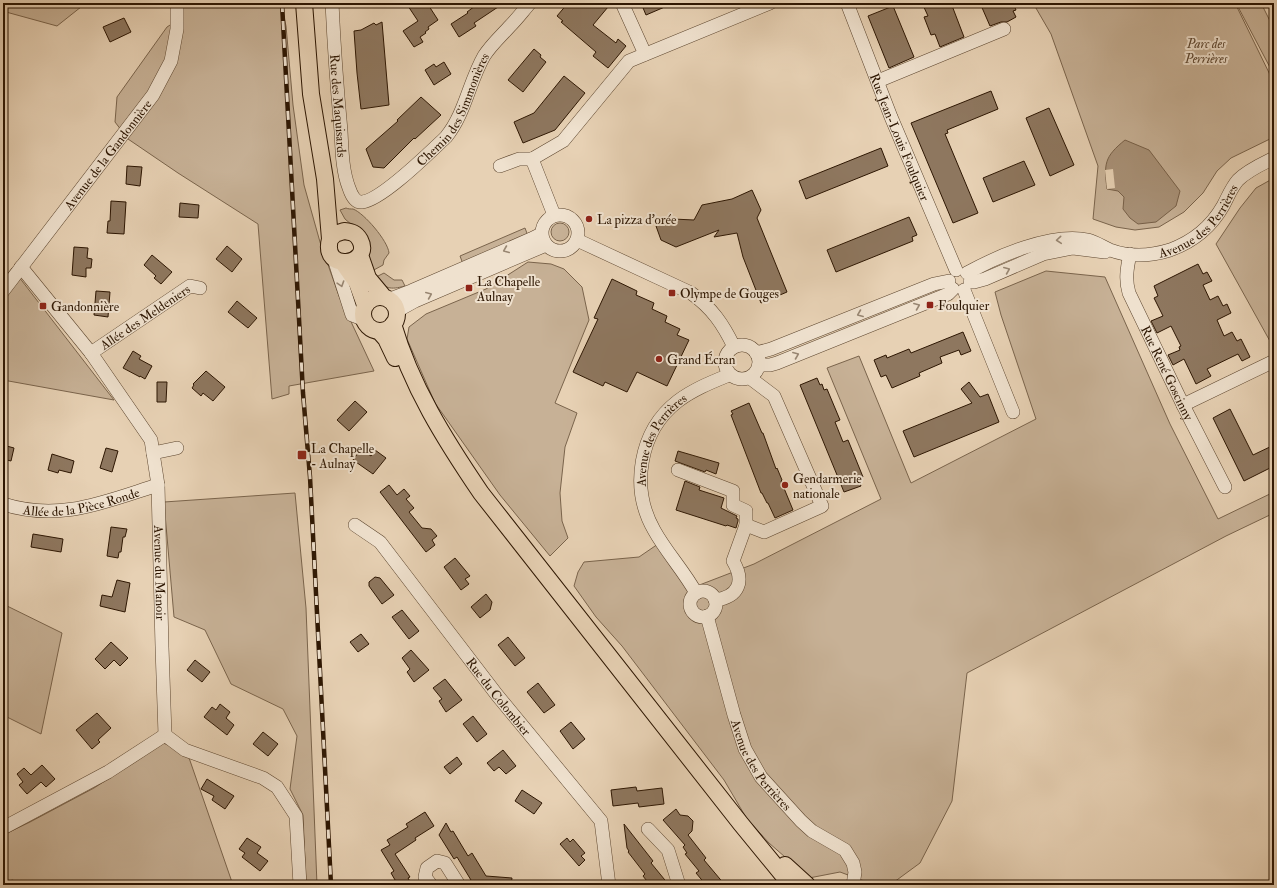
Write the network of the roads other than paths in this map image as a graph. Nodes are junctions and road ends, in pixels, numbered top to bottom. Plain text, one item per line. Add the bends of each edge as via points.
1 (177, 3) edge
2 (304, 3) edge
3 (332, 3) edge
4 (530, 3) edge
5 (622, 3) edge
6 (770, 3) edge
7 (847, 3) edge
8 (1004, 29) dead end
9 (645, 54) junction
10 (878, 81) junction
11 (532, 158) junction
12 (1274, 158) edge
13 (500, 166) dead end
14 (325, 179) junction
15 (362, 202) joint
16 (554, 216) junction
17 (350, 232) junction
18 (544, 239) junction
19 (330, 240) junction
20 (577, 240) junction
21 (1130, 254) junction
22 (360, 255) junction
23 (338, 261) junction
24 (21, 267) junction
25 (960, 281) junction
26 (200, 288) dead end
27 (3, 291) edge
28 (388, 312) junction
29 (365, 313) junction
30 (734, 347) junction
31 (756, 352) junction
32 (91, 353) junction
33 (1274, 360) edge
34 (759, 365) junction
35 (730, 375) junction
36 (750, 378) junction
37 (1183, 405) junction
38 (1013, 412) dead end
39 (177, 448) dead end
40 (153, 453) junction
41 (678, 470) dead end
42 (158, 485) junction
43 (1225, 487) dead end
44 (3, 504) edge
45 (354, 525) dead end
46 (746, 525) junction
47 (696, 593) junction
48 (715, 600) junction
49 (707, 616) junction
50 (165, 735) junction
51 (741, 824) junction
52 (4, 825) edge
53 (648, 829) dead end
54 (300, 885) edge
55 (430, 885) edge
56 (459, 885) edge
57 (609, 885) edge
58 (679, 885) edge
59 (791, 885) edge
60 (807, 885) edge
61 (853, 885) edge

1 - 24 street, Avenue de la Gandonnière via 177,29 172,61 153,95
2 - 14 main road via 311,94
3 - 15 street, Rue des Maquisards via 345,174 353,198
4 - 15 street, Chemin des Simmonières via 484,56 459,117 446,137 390,187
5 - 9 street
6 - 9 street
7 - 10 street, Rue Jean-Louis Foulquier
8 - 10 street
9 - 11 street via 629,61 562,141
10 - 25 street, Rue Jean-Louis Foulquier
11 - 13 street via 519,159
11 - 16 street
12 - 21 street, Avenue des Perrières via 1238,180 1219,213 1192,239 1168,250 1144,255
14 - 17 main road via 337,215
14 - 19 main road
16 - 18 street via 545,222
16 - 20 street via 566,215 575,222
17 - 19 main road via 340,232
17 - 22 main road via 361,242
18 - 20 street via 557,251 569,249
18 - 28 street
19 - 23 main road via 330,254
20 - 30 street via 691,293 713,312
21 - 25 street, Avenue des Perrières via 1110,250 1087,240 1045,241 980,266
21 - 37 street, Rue René Goscinny via 1126,285
22 - 23 main road via 349,263
22 - 28 main road via 368,278
23 -> 29 main road via 357,283
24 - 27 street, Avenue de la Gandonnière
24 - 32 street, Avenue du Manoir
25 -> 31 street, Avenue des Perrières via 928,287 771,349
34 -> 25 street, Avenue des Perrières via 777,363 948,294
25 - 38 street, Rue Jean-Louis Foulquier
26 - 32 street, Allée des Meldeniers via 190,286
28 - 29 main road via 369,325
28 - 29 main road via 376,297
28 - 51 main road via 386,339 421,412 447,455 481,493
30 - 31 street via 742,345
30 - 35 street via 728,352 725,360 725,368
31 - 34 street
32 - 40 street, Avenue du Manoir via 151,440
33 - 37 street
34 - 36 street via 756,373
35 - 36 street via 736,379
35 - 47 street, Avenue des Perrières via 693,391 664,415 645,446 641,468 644,508 654,530
36 - 46 street via 774,396 822,506 764,532
37 - 43 street, Rue René Goscinny
39 - 40 street
40 - 42 street, Avenue du Manoir
41 - 46 street via 733,491 733,505 746,511
42 - 44 street, Allée de la Pièce Ronde via 82,509 48,512
42 - 50 street, Avenue du Manoir
45 - 57 street, Rue du Colombier via 380,542 497,695 600,821
46 - 48 street via 733,561 738,568 740,582 729,596
47 - 48 street via 708,592
47 - 49 street via 691,599 690,607 695,614
48 - 49 street via 713,612
49 - 61 street, Avenue des Perrières via 745,749 761,777 801,822 845,850 853,863
50 - 52 street via 108,772
50 - 54 street via 185,750 263,778 277,787 296,816
51 - 59 main road
51 - 60 main road
53 - 58 street via 668,850
55 - 56 street via 425,878 427,868 437,862 445,863

